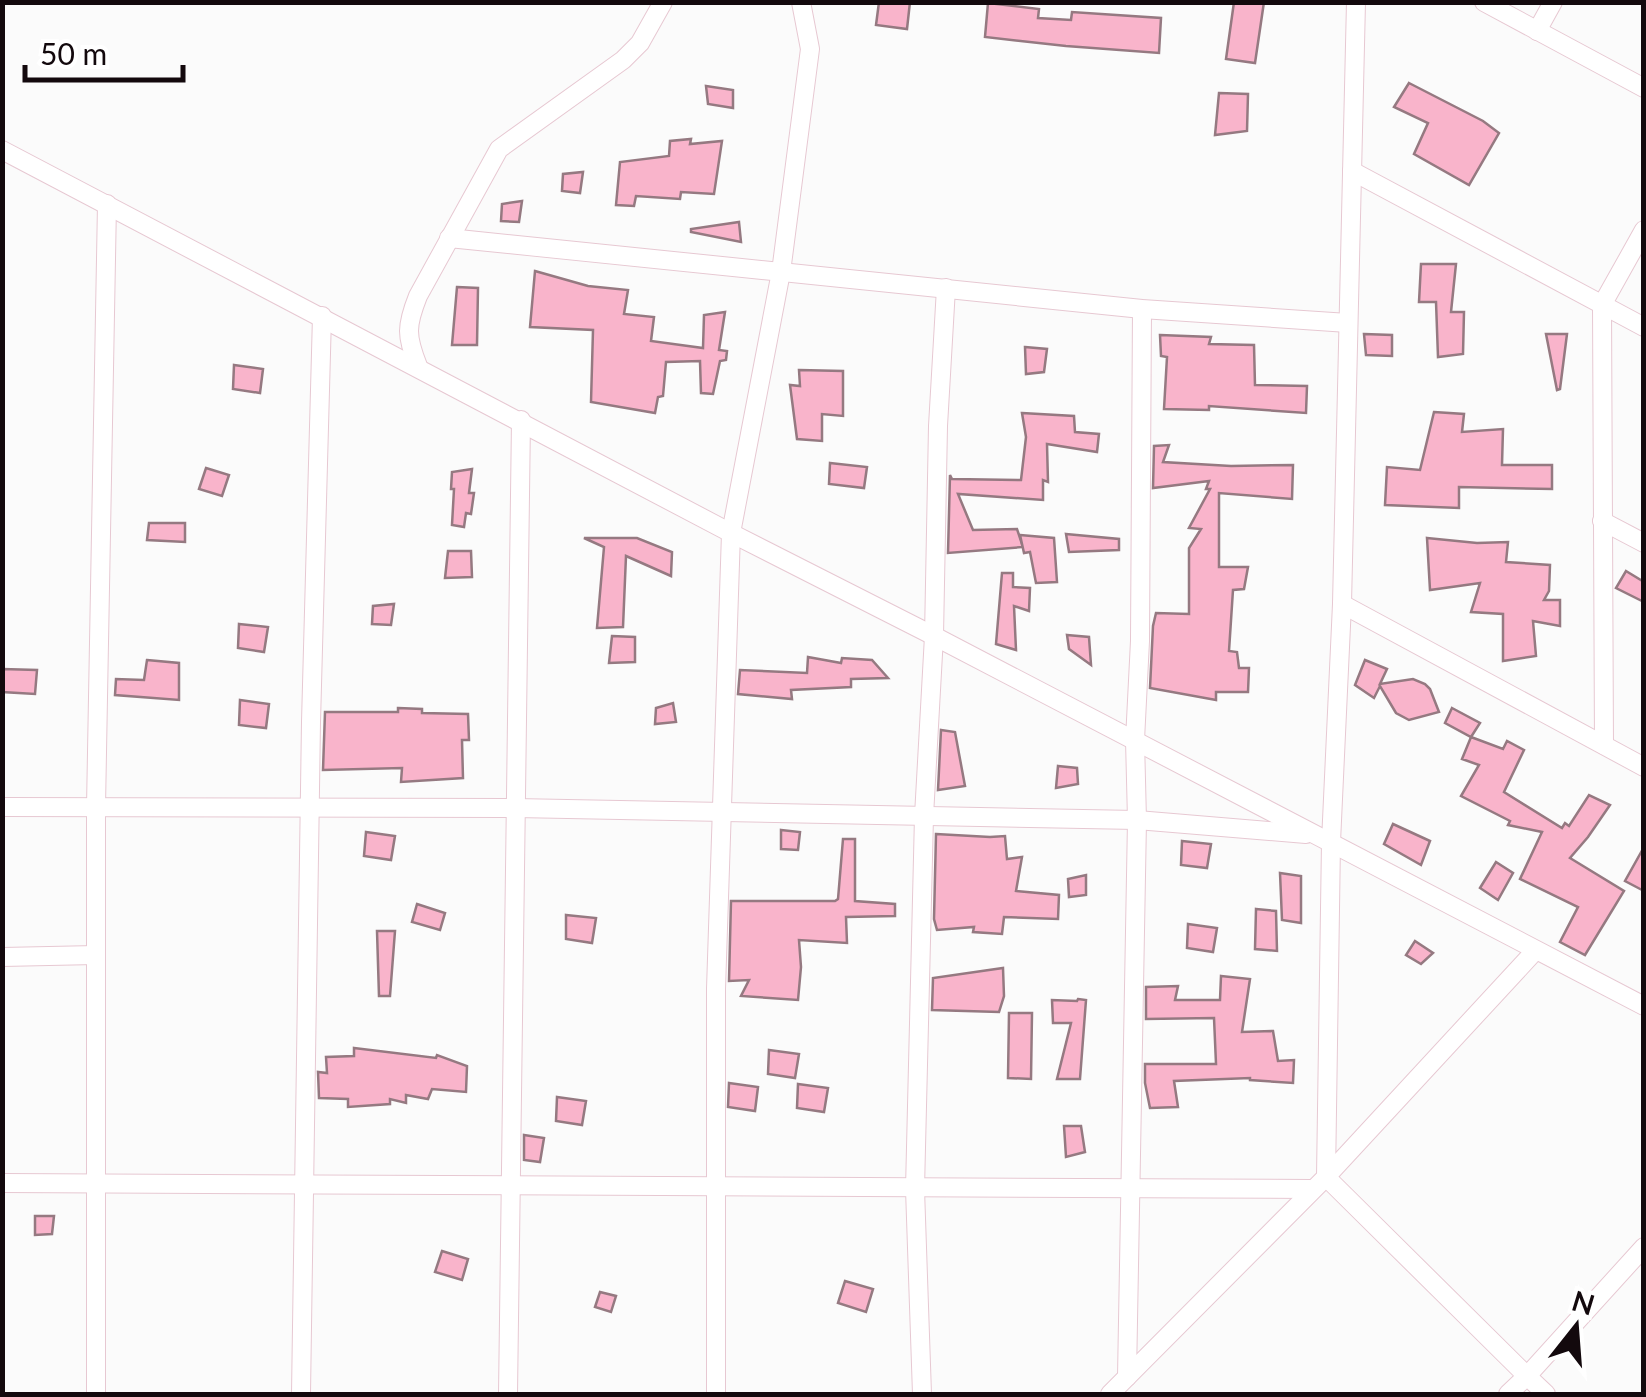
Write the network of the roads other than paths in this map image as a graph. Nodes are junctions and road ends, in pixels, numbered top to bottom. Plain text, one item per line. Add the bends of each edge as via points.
1 (663, 2) edge
2 (801, 2) edge
3 (1356, 2) edge
4 (1484, 2) edge
5 (1552, 2) edge
6 (1537, 31) junction
7 (1644, 88) edge
8 (2, 150) edge
9 (1352, 171) junction
10 (107, 204) junction
11 (1644, 230) edge
12 (450, 238) junction
13 (781, 272) junction
14 (946, 288) junction
15 (1602, 305) junction
16 (1142, 309) junction
17 (322, 316) junction
18 (1348, 323) junction
19 (1644, 327) edge
20 (418, 366) junction
21 (521, 420) junction
22 (1602, 521) junction
23 (732, 533) junction
24 (1644, 543) edge
25 (1342, 604) junction
26 (934, 636) junction
27 (1135, 740) junction
28 (1604, 745) junction
29 (1644, 766) edge
30 (2, 807) edge
31 (96, 807) junction
32 (309, 807) junction
33 (515, 808) junction
34 (720, 812) junction
35 (924, 816) junction
36 (1137, 820) junction
37 (1323, 838) junction
38 (1535, 951) junction
39 (96, 956) junction
40 (2, 957) edge
41 (1644, 1006) edge
42 (2, 1183) edge
43 (1319, 1183) junction
44 (96, 1184) junction
45 (304, 1186) junction
46 (511, 1187) junction
47 (715, 1188) junction
48 (916, 1189) junction
49 (1130, 1189) junction
50 (1644, 1246) edge
51 (1127, 1377) junction
52 (1530, 1386) edge
53 (96, 1394) edge
54 (300, 1394) edge
55 (508, 1394) edge
56 (716, 1394) edge
57 (922, 1394) edge
58 (1110, 1394) edge
59 (1508, 1394) edge
60 (1546, 1394) edge

1 - 12 street via 623,60 499,148
2 - 13 street via 810,49
3 - 9 street
4 - 6 street
5 - 6 street
6 - 7 street
8 - 10 street
9 - 15 street
9 - 18 street
10 - 17 street
10 - 31 street
11 - 15 street
12 - 13 street
12 - 20 street via 408,320
13 - 14 street
13 - 23 street
14 - 16 street
14 - 26 street
15 - 19 street
15 - 22 street
16 - 18 street
16 - 27 street
17 - 20 street
17 - 32 street
18 - 25 street
20 - 21 street
21 - 23 street
21 - 33 street
22 - 24 street
22 - 28 street
23 - 26 street
23 - 34 street
25 - 28 street
25 - 37 street
26 - 27 street
26 - 35 street
27 - 36 street
27 - 37 street
28 - 29 street
30 - 31 street
31 - 32 street
31 - 39 street
32 - 33 street
32 - 45 street
33 - 34 street
33 - 46 street
34 - 35 street
34 - 47 street
35 - 36 street
35 - 48 street
36 - 37 street
36 - 49 street
37 - 38 street
37 - 43 street
38 - 41 street
38 - 43 street
39 - 40 street
39 - 44 street
42 - 44 street
43 - 49 street
43 - 51 street
43 - 52 street
44 - 45 street
44 - 53 street
45 - 46 street
45 - 54 street
46 - 47 street
46 - 55 street
47 - 48 street
47 - 56 street
48 - 49 street
48 - 57 street
49 - 51 street
50 - 52 street
51 - 58 street
52 - 59 street
52 - 60 street

